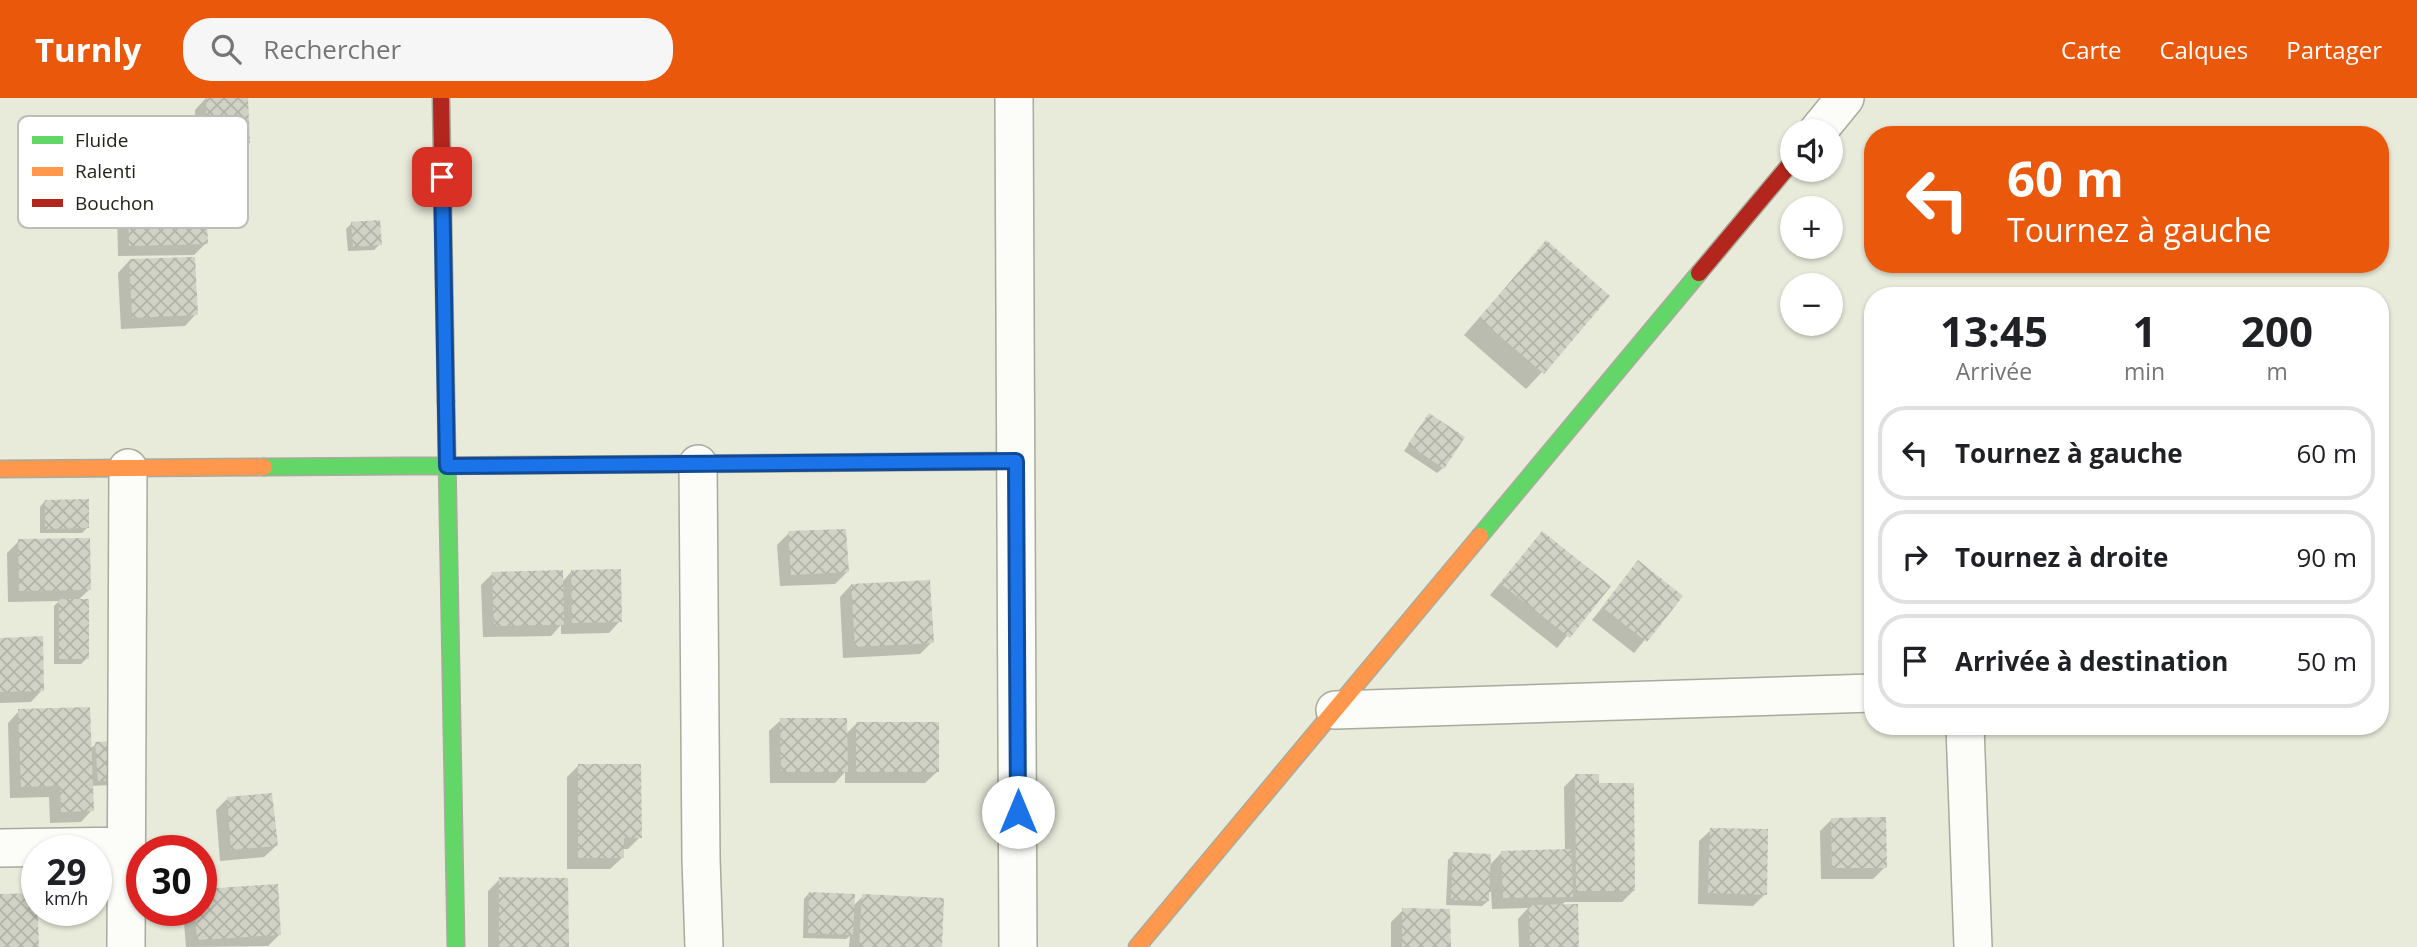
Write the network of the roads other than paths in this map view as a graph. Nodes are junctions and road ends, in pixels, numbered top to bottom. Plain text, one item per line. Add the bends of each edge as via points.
1 (441, 98) edge
2 (1014, 98) edge
3 (1845, 98) edge
4 (1828, 119) edge
5 (1780, 176) edge
6 (1016, 461) junction
7 (698, 464) junction
8 (447, 466) junction
9 (128, 468) junction
10 (0, 469) edge
11 (1864, 693) edge
12 (1335, 710) junction
13 (1965, 735) edge
14 (127, 835) edge
15 (126, 846) edge
16 (0, 848) edge
17 (126, 926) edge
18 (126, 947) edge
19 (456, 947) edge
20 (704, 947) edge
21 (1018, 947) edge
22 (1137, 947) edge
23 (1973, 947) edge

1 - 8 street
2 - 6 street
3 - 4 street
5 - 12 street
6 - 7 street
6 - 21 street
7 - 8 street
7 - 20 street
8 - 9 street
8 - 19 street
9 - 10 street
9 - 14 street
11 - 12 street
12 - 22 street
13 - 23 street
15 - 16 street
17 - 18 street

